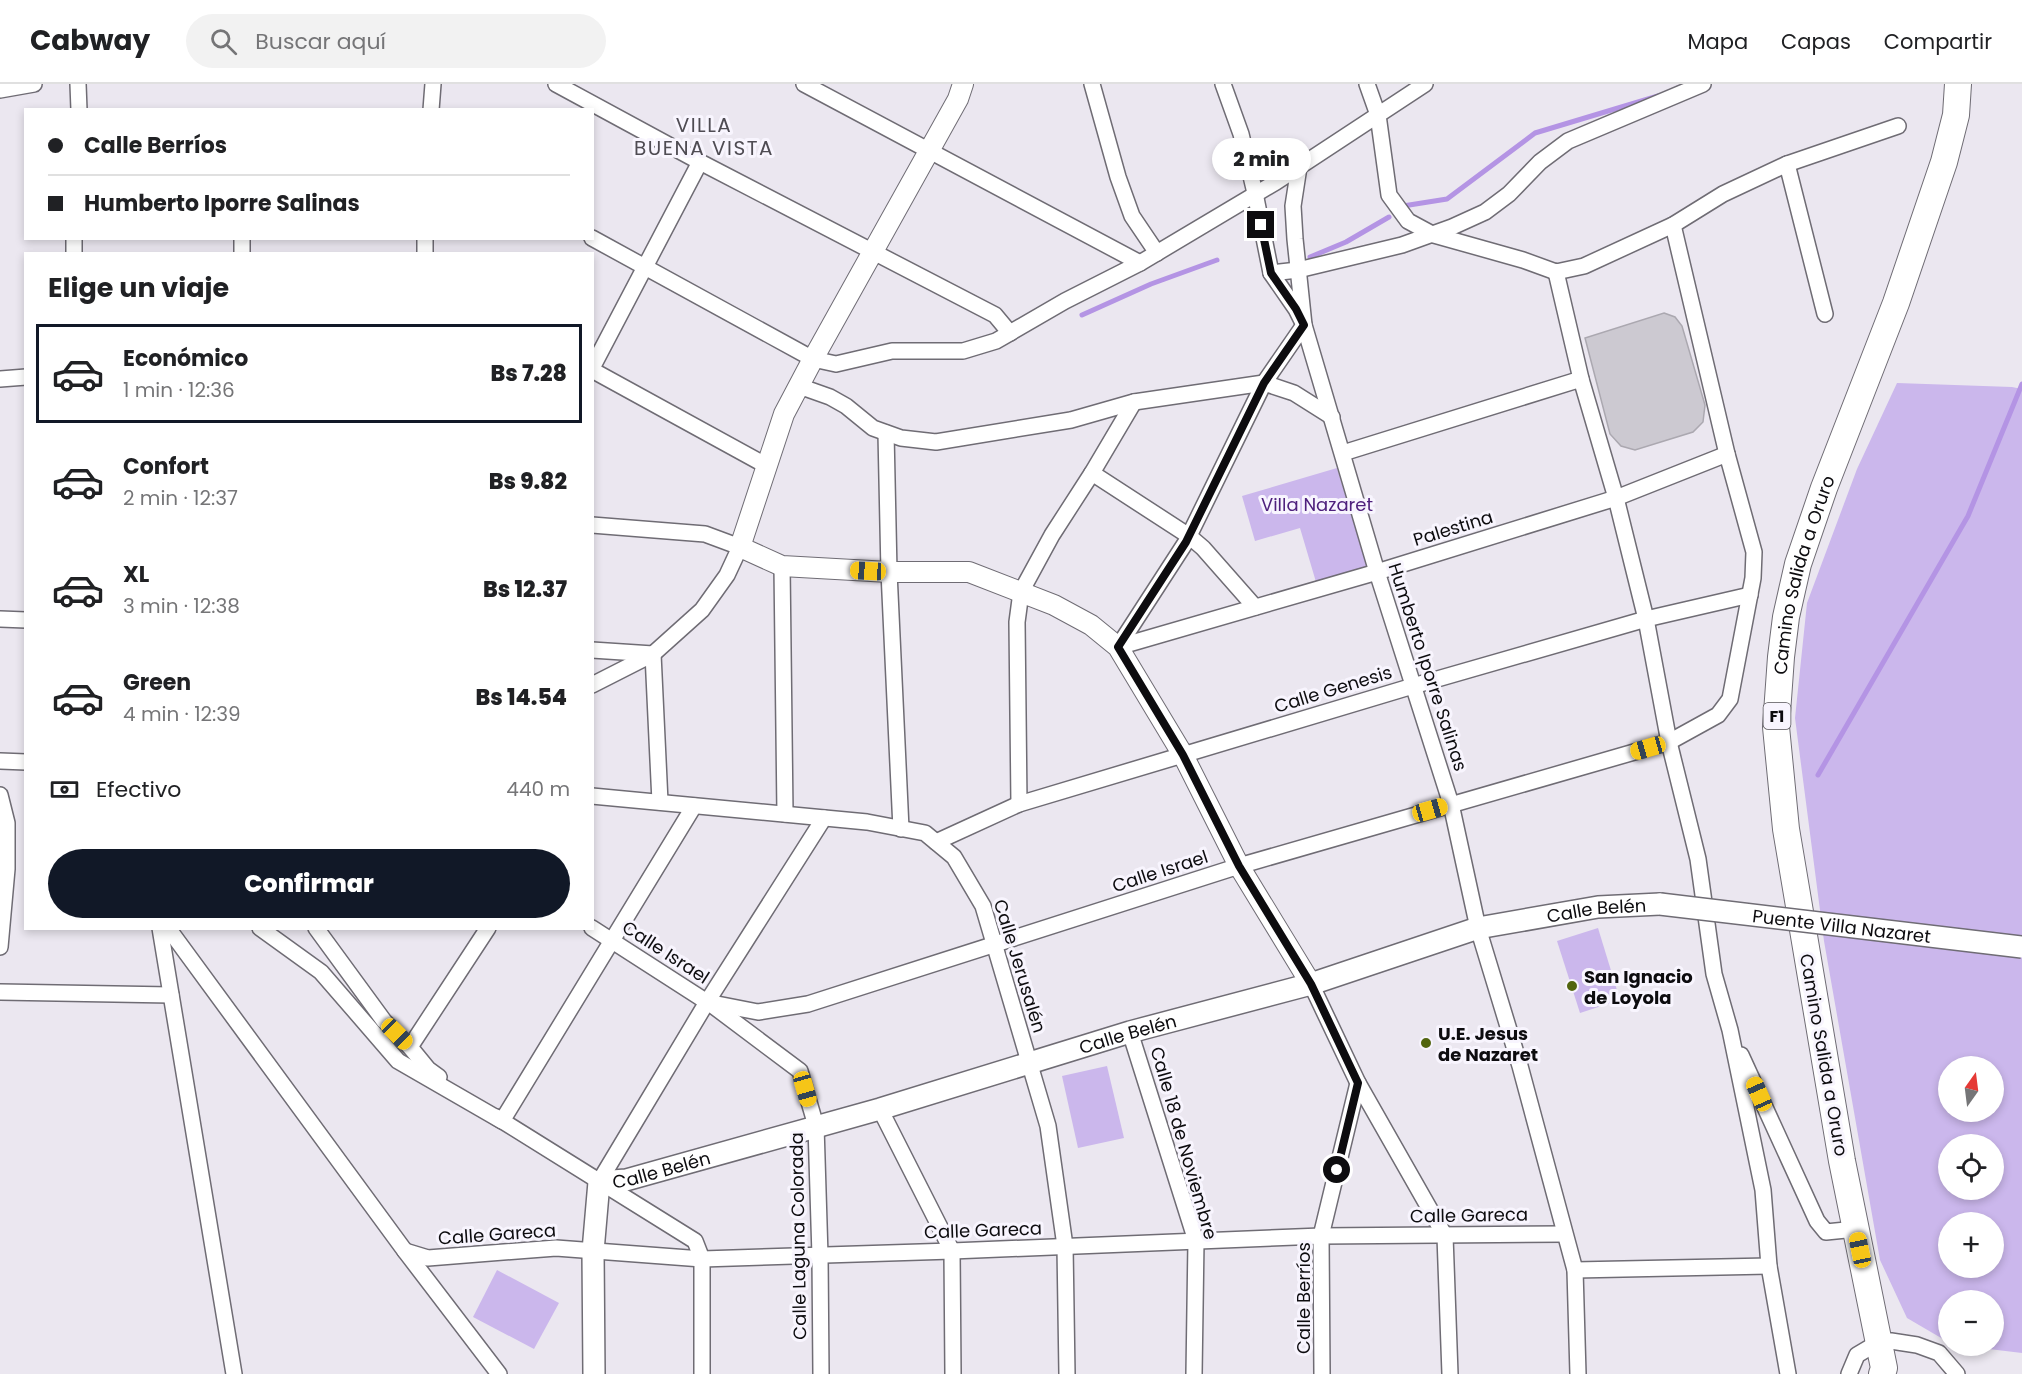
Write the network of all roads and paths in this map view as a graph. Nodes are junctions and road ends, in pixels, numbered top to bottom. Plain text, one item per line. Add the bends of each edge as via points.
1 (34, 84) edge
2 (78, 84) edge
3 (433, 84) edge
4 (556, 84) edge
5 (804, 84) edge
6 (963, 84) edge
7 (1092, 84) edge
8 (1223, 84) edge
9 (1367, 84) edge
10 (1425, 84) edge
11 (1703, 84) edge
12 (1958, 84) edge
13 (0, 90) edge
14 (79, 108) edge
15 (431, 108) edge
16 (1378, 115) junction
17 (1898, 126) dead end
18 (929, 151) junction
19 (700, 162) junction
20 (1787, 164) junction
21 (1299, 167) junction
22 (1256, 193) junction
23 (1673, 225) junction
24 (1432, 234) junction
25 (594, 239) edge
26 (872, 252) junction
27 (1157, 253) junction
28 (1140, 263) junction
29 (646, 266) junction
30 (1298, 270) junction
31 (1557, 272) junction
32 (1271, 273) junction
33 (1825, 314) dead end
34 (1304, 325) junction
35 (1010, 333) junction
36 (813, 359) junction
37 (595, 374) edge
38 (24, 377) edge
39 (0, 379) edge
40 (1581, 380) junction
41 (1264, 383) junction
42 (799, 386) junction
43 (1134, 402) junction
44 (1332, 417) junction
45 (886, 433) junction
46 (1343, 453) junction
47 (1727, 454) junction
48 (766, 466) junction
49 (1092, 473) junction
50 (1616, 498) junction
51 (594, 525) edge
52 (1189, 536) junction
53 (740, 548) junction
54 (782, 566) junction
55 (889, 572) junction
56 (1377, 572) junction
57 (1021, 592) junction
58 (1750, 595) junction
59 (1255, 607) junction
60 (0, 619) edge
61 (1647, 619) junction
62 (24, 620) edge
63 (1118, 647) junction
64 (594, 650) edge
65 (653, 654) junction
66 (594, 684) edge
67 (1413, 686) junction
68 (1670, 742) junction
69 (1183, 755) junction
70 (0, 761) edge
71 (24, 762) edge
72 (0, 795) edge
73 (594, 796) edge
74 (660, 802) junction
75 (1019, 804) junction
76 (1451, 804) junction
77 (694, 806) junction
78 (785, 814) junction
79 (824, 818) junction
80 (901, 829) junction
81 (936, 842) junction
82 (1239, 866) junction
83 (1660, 904) joint
84 (1478, 928) junction
85 (594, 929) edge
86 (160, 930) edge
87 (169, 930) edge
88 (263, 930) edge
89 (487, 930) edge
90 (325, 933) edge
91 (612, 941) junction
92 (995, 945) junction
93 (0, 946) edge
94 (2022, 947) edge
95 (1311, 984) junction
96 (0, 992) edge
97 (171, 995) junction
98 (707, 1002) junction
99 (1730, 1030) junction
100 (1130, 1032) junction
101 (410, 1047) junction
102 (1030, 1063) junction
103 (1358, 1083) junction
104 (880, 1109) junction
105 (502, 1121) junction
106 (816, 1126) junction
107 (599, 1182) junction
108 (1856, 1229) junction
109 (1563, 1234) junction
110 (1321, 1236) junction
111 (1445, 1236) junction
112 (1196, 1241) junction
113 (1065, 1246) junction
114 (405, 1251) junction
115 (593, 1251) junction
116 (952, 1251) junction
117 (820, 1256) junction
118 (702, 1259) junction
119 (1769, 1266) junction
120 (1575, 1270) junction
121 (1879, 1341) junction
122 (1885, 1372) edge
123 (234, 1374) edge
124 (499, 1374) edge
125 (594, 1374) edge
126 (702, 1374) edge
127 (821, 1374) edge
128 (953, 1374) edge
129 (1067, 1374) edge
130 (1194, 1374) edge
131 (1322, 1374) edge
132 (1450, 1374) edge
133 (1578, 1374) edge
134 (1788, 1374) edge
135 (1849, 1374) edge
136 (1957, 1374) edge

1 - 13 street
2 - 14 street
3 - 15 street
4 - 19 street
5 - 18 street
6 - 18 street
7 - 27 street via 1132,216
8 - 22 street, Humberto Iporre Salinas
9 - 16 street
10 - 16 street
11 - 24 street via 1568,141 1485,212
12 - 108 highway, Camino Salida a Oruro / F1 via 1956,115 1944,162 1896,303 1798,564 1781,657 1776,727 1786,829
16 - 21 street
16 - 24 street via 1389,195 1408,221
17 - 20 street
18 - 26 street
18 - 28 street
19 - 26 street
19 - 29 street
20 - 23 street via 1723,194
20 - 33 street
21 - 22 street
21 - 30 street via 1293,206
22 - 27 street
22 - 32 street, Humberto Iporre Salinas
23 - 31 street via 1584,266
23 - 47 street, Calle Israel
24 - 30 street
24 - 31 street
25 - 29 street
26 - 35 street via 995,315
26 - 36 street
27 - 28 street
28 - 35 street
29 - 36 street
29 - 37 street
30 - 32 street
30 - 34 street
31 - 40 street
32 - 34 street, Humberto Iporre Salinas
34 - 41 street
34 - 44 street, Humberto Iporre Salinas
35 - 36 street via 963,351 892,351 836,364
36 - 42 street
37 - 48 street
38 - 39 street
40 - 46 street
40 - 50 street
41 - 43 street
41 - 44 street via 1294,393
41 - 52 street
42 - 45 street via 830,397
42 - 48 street via 784,414
43 - 45 street via 1071,420 936,442
43 - 49 street
44 - 46 street, Humberto Iporre Salinas
45 - 55 street
46 - 56 street, Humberto Iporre Salinas
47 - 50 street, Palestina
47 - 58 street, Calle Israel via 1754,552
48 - 53 street
49 - 52 street
49 - 57 street
50 - 56 street, Palestina
50 - 61 street
51 - 53 street via 705,534
52 - 59 street
52 - 63 street
53 - 54 street
53 - 65 street via 727,575 702,610
54 - 55 street
54 - 78 street
55 - 57 street via 969,572
55 - 80 street
56 - 59 street, Palestina
56 - 67 street, Humberto Iporre Salinas
57 - 63 street via 1091,625
57 - 75 street via 1017,622
58 - 61 street, Calle Genesis
58 - 68 street, Calle Israel via 1730,699 1718,715
59 - 63 street, Palestina
60 - 62 street
61 - 67 street, Calle Genesis
61 - 68 street
63 - 69 street
64 - 65 street
65 - 66 street
65 - 74 street
67 - 69 street, Calle Genesis
67 - 76 street, Humberto Iporre Salinas
68 - 76 street, Calle Israel
68 - 99 street via 1698,859 1714,974
69 - 75 street, Calle Genesis
69 - 82 street
70 - 71 street
72 - 93 street via 7,823 7,858
73 - 74 street, Calle Jerusalén
74 - 77 street, Calle Jerusalén
75 - 81 street, Calle Genesis
76 - 82 street, Calle Israel
76 - 84 street, Humberto Iporre Salinas
77 - 78 street, Calle Jerusalén
77 - 91 street
78 - 79 street, Calle Jerusalén
79 - 80 street, Calle Jerusalén
79 - 98 street
80 - 81 street, Calle Jerusalén via 924,833
81 - 92 street, Calle Jerusalén via 954,857 983,906
82 - 92 street, Calle Israel
82 - 95 street
83 - 84 main road, Calle Belén via 1598,908
83 - 94 main road, Puente Villa Nazaret, bridge
84 - 95 main road, Calle Belén
84 - 109 street, Humberto Iporre Salinas via 1520,1066
85 - 91 street, Calle Israel
86 - 97 street
87 - 114 street
88 - 105 street via 321,972 398,1061
89 - 101 street
90 - 101 street via 384,1021
91 - 98 street, Calle Israel
91 - 105 street
92 - 98 street, Calle Israel via 808,1004 759,1012
92 - 102 street, Calle Jerusalén
95 - 100 main road, Calle Belén
95 - 103 street
96 - 97 street
97 - 123 street
98 - 106 street, Calle Laguna Colorada via 800,1071
98 - 107 street
99 - 108 street via 1817,1221 1826,1232
99 - 119 street via 1763,1190
100 - 102 main road, Calle Belén
100 - 112 street, Calle 18 de Noviembre
101 - 105 street via 428,1069
102 - 104 main road, Calle Belén
102 - 113 street, Calle Jerusalén via 1048,1126
103 - 110 street, Calle Berríos
103 - 111 street
104 - 106 main road, Calle Belén
104 - 116 street
105 - 107 street
106 - 107 main road, Calle Belén via 626,1180
106 - 117 street, Calle Laguna Colorada
107 - 115 main road
107 - 118 street via 694,1241
108 - 121 highway, Camino Salida a Oruro / F1
109 - 111 street, Calle Gareca
109 - 120 street, Humberto Iporre Salinas
110 - 111 street, Calle Gareca
110 - 112 street, Calle Gareca
110 - 131 street, Calle Berríos
111 - 132 street
112 - 113 street, Calle Gareca
112 - 130 street, Calle 18 de Noviembre
113 - 116 street, Calle Gareca
113 - 129 street, Calle Jerusalén
114 - 115 street, Calle Gareca via 428,1258 556,1248
114 - 124 street
115 - 118 street, Calle Gareca
115 - 125 main road
116 - 117 street, Calle Gareca
116 - 128 street
117 - 118 street, Calle Gareca
117 - 127 street, Calle Laguna Colorada
118 - 126 street
119 - 120 street
119 - 134 street
120 - 133 street, Humberto Iporre Salinas
121 - 122 highway, Camino Salida a Oruro / F1
121 - 135 street via 1857,1355
121 - 136 street via 1917,1345 1939,1353

